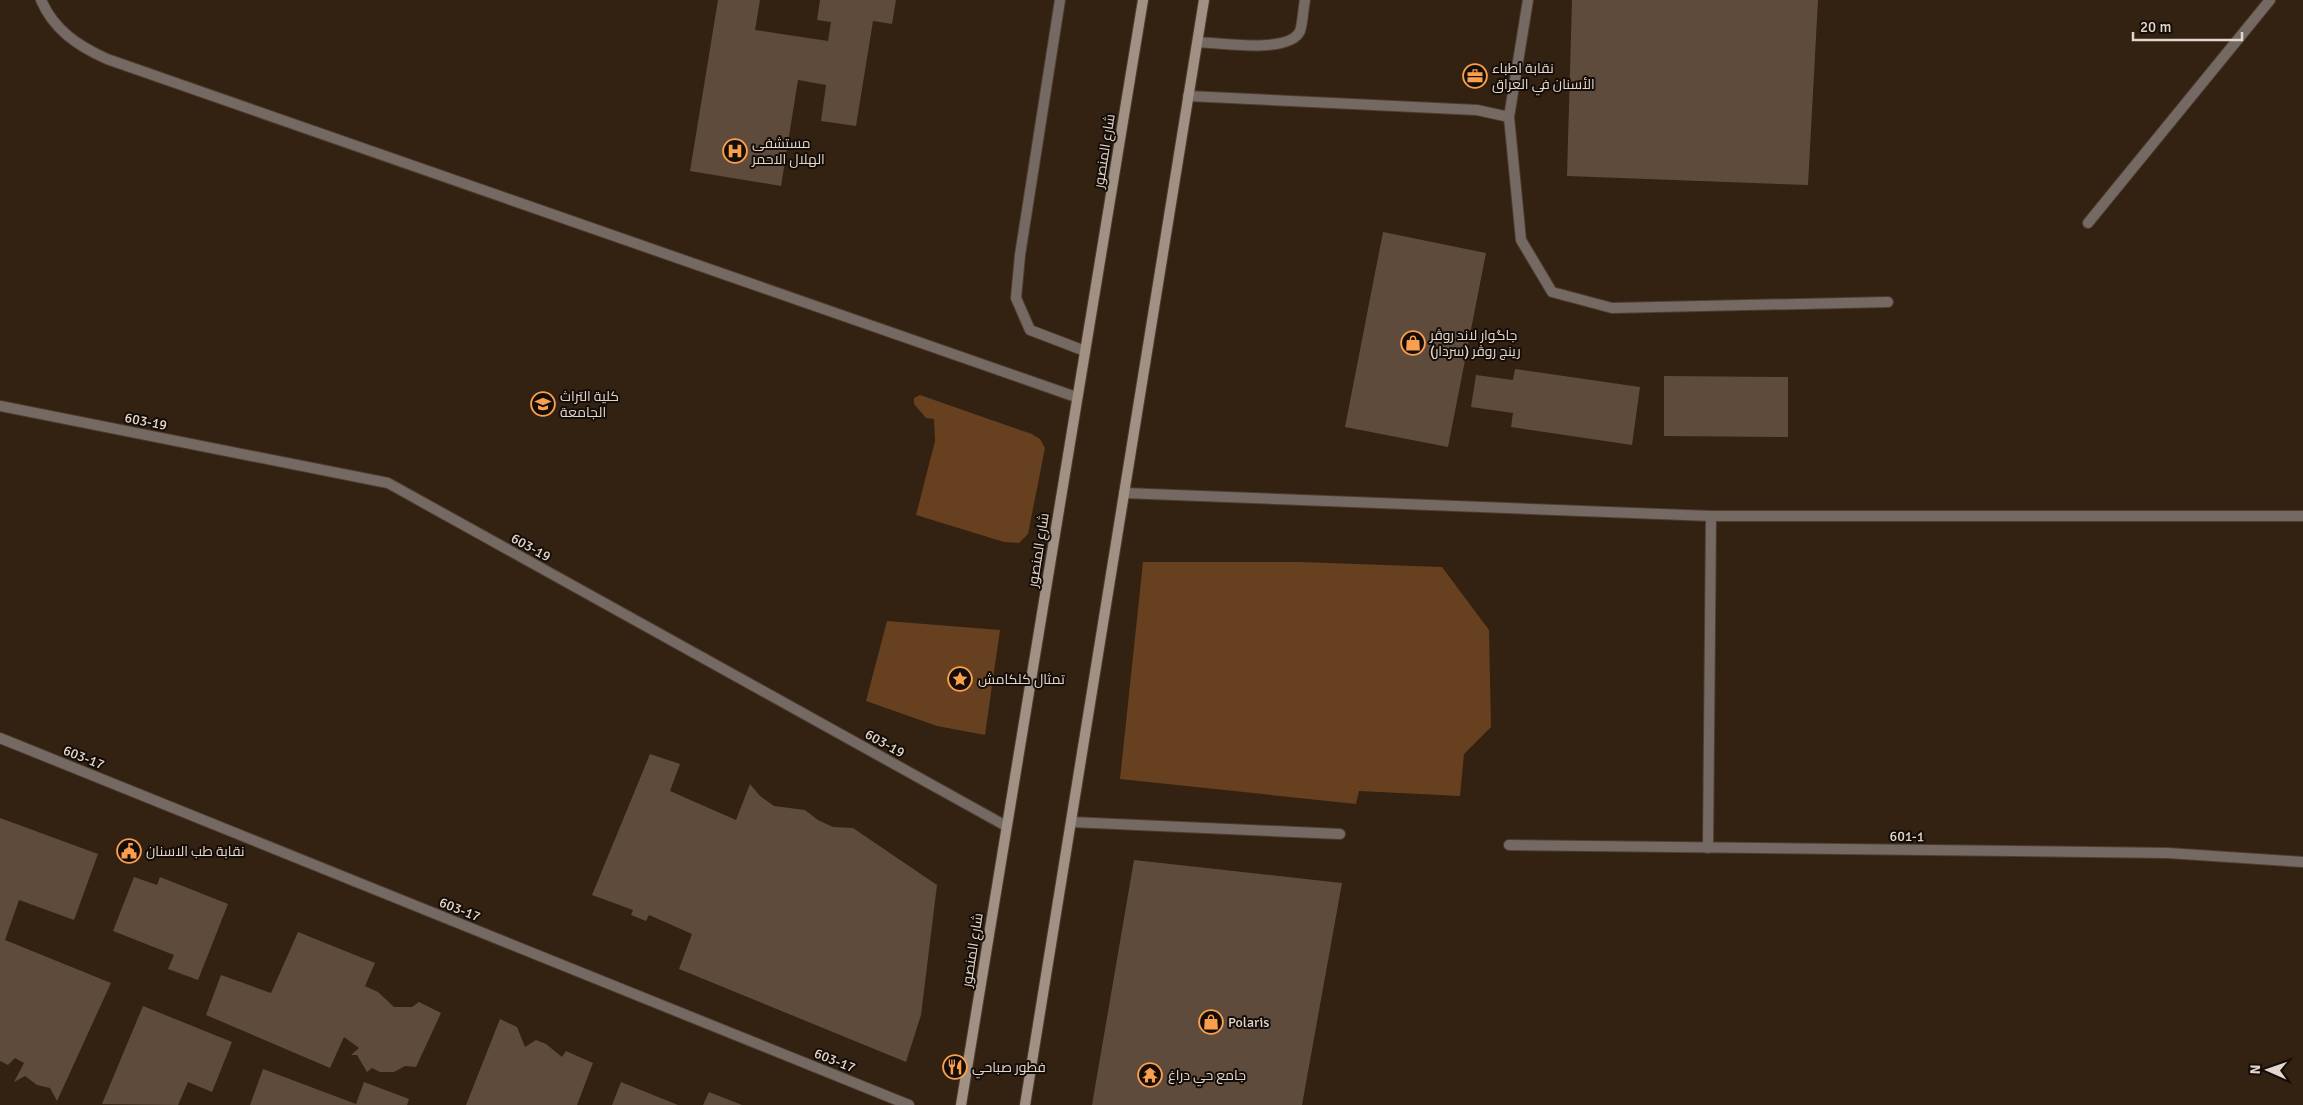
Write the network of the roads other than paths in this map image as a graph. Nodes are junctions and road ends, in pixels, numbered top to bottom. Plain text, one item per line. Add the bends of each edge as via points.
1 (41, 0) edge
2 (1060, 0) edge
3 (1143, 0) edge
4 (1204, 0) edge
5 (1305, 0) edge
6 (1528, 0) edge
7 (2270, 0) edge
8 (1198, 42) junction
9 (1188, 96) junction
10 (1509, 117) junction
11 (2088, 223) dead end
12 (1888, 302) dead end
13 (1085, 351) junction
14 (1076, 397) junction
15 (0, 406) edge
16 (1124, 493) junction
17 (1711, 516) junction
18 (2303, 516) edge
19 (0, 738) edge
20 (1071, 822) junction
21 (1006, 826) junction
22 (1340, 834) dead end
23 (1509, 845) dead end
24 (1708, 848) junction
25 (2303, 862) edge
26 (909, 1105) edge
27 (961, 1105) edge
28 (1025, 1105) edge

1 - 14 street via 61,31 82,48 107,59
2 - 13 street via 1016,298 1030,330
3 - 13 main road, شارع المنصور
4 - 8 main road
5 - 8 street via 1300,32 1291,40 1276,45
6 - 10 street
7 - 11 street
8 - 9 main road
9 - 10 street via 1477,110
9 - 16 main road
10 - 12 street via 1521,240 1552,292 1612,308
13 - 14 main road, شارع المنصور
14 - 21 main road, شارع المنصور
15 - 21 street, 603-19 via 388,483
16 - 17 street
16 - 20 main road
17 - 18 street
17 - 24 street
19 - 26 street, 603-17
20 - 22 street
20 - 28 main road
21 - 27 main road, شارع المنصور
23 - 24 street, 601-1
24 - 25 street, 601-1 via 2168,853

